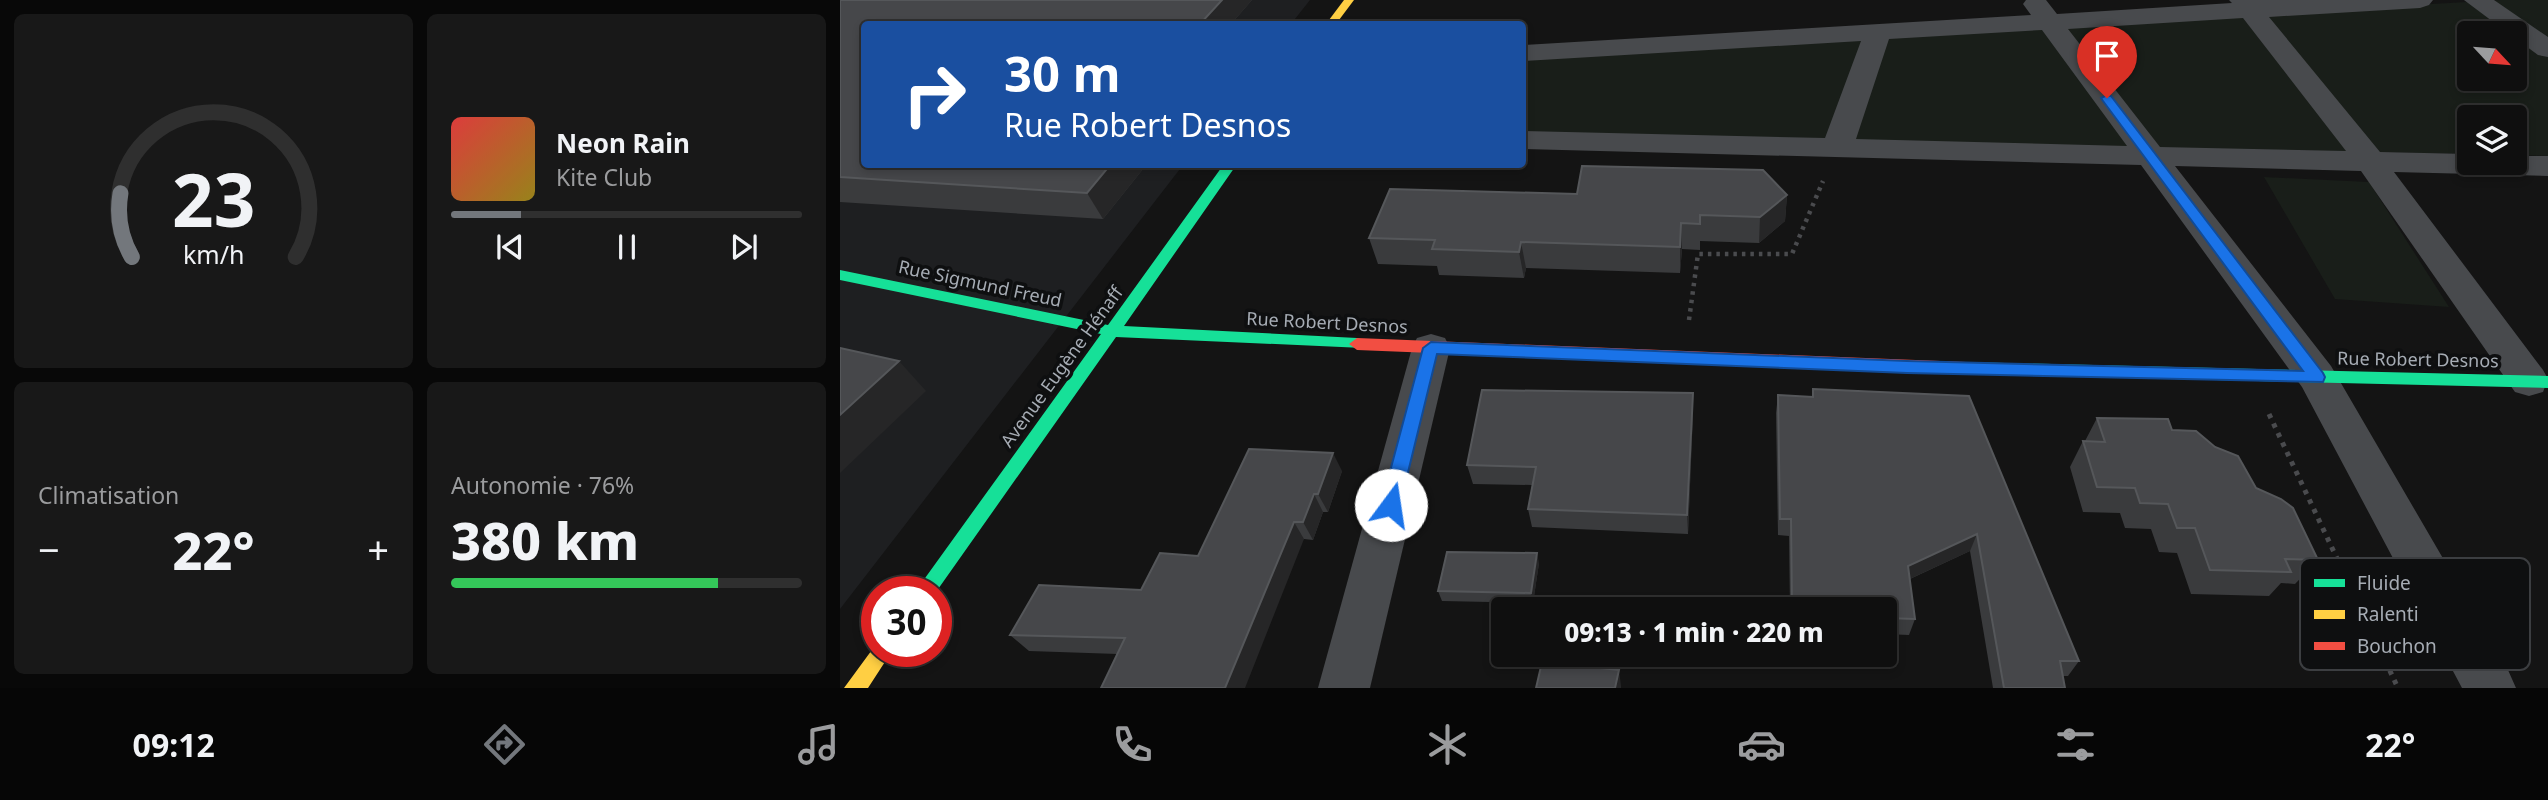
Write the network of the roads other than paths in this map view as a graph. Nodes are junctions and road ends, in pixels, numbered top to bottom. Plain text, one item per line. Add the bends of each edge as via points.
1 (1349, 0) edge
2 (2420, 0) edge
3 (2477, 0) edge
4 (2247, 5) edge
5 (2041, 10) edge
6 (1333, 21) edge
7 (1878, 31) junction
8 (2548, 49) edge
9 (1526, 52) edge
10 (1526, 140) edge
11 (1837, 149) junction
12 (2151, 156) junction
13 (2371, 162) junction
14 (2548, 166) edge
15 (1228, 168) edge
16 (840, 275) edge
17 (1112, 331) junction
18 (1431, 348) junction
19 (2317, 377) junction
20 (2539, 381) edge
21 (2418, 558) edge
22 (936, 576) edge
23 (870, 667) edge
24 (2480, 670) edge
25 (855, 688) edge
26 (1343, 688) edge
27 (2490, 688) edge

1 - 6 street
2 - 4 street
3 - 8 street
4 - 5 street
4 - 13 street
5 - 7 street
5 - 12 street
7 - 9 street
7 - 11 street
10 - 11 street
11 - 12 street
12 - 13 street
12 - 19 street
13 - 14 street
13 - 20 street
15 - 17 street, Avenue Eugène Hénaff
16 - 17 street, Rue Sigmund Freud
17 - 18 street, Rue Robert Desnos
17 - 22 street, Avenue Eugène Hénaff
18 - 19 street, Rue Robert Desnos
18 - 26 street
19 - 20 street, Rue Robert Desnos
19 - 21 street
23 - 25 street
24 - 27 street

